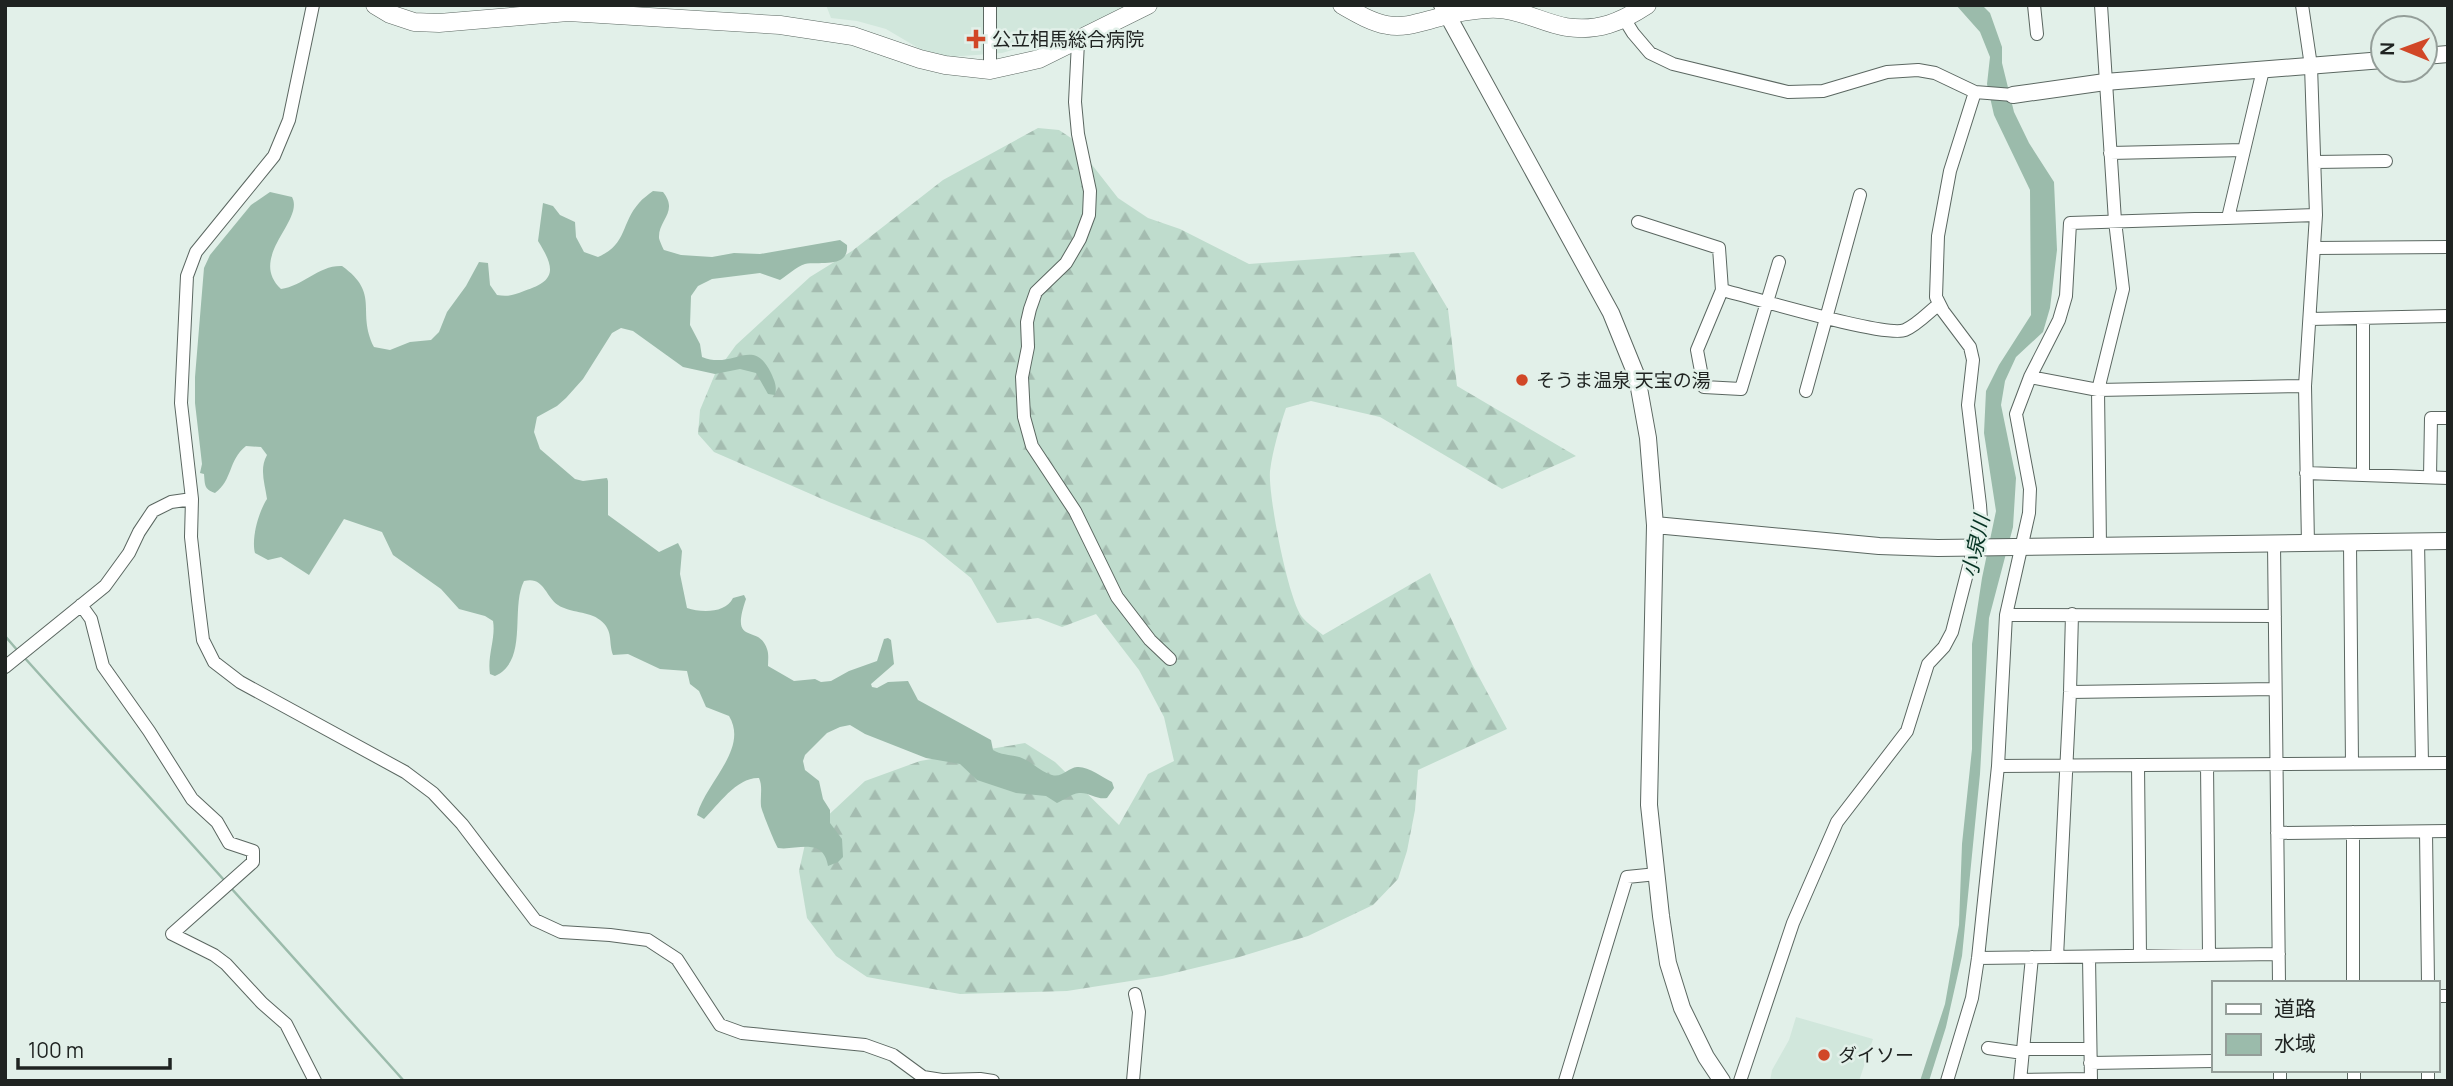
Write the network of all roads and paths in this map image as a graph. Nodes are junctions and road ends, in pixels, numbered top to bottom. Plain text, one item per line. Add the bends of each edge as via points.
1 (313, 5) edge
2 (375, 5) edge
3 (989, 5) edge
4 (1149, 5) edge
5 (1342, 5) edge
6 (1647, 5) edge
7 (2034, 5) edge
8 (2101, 5) edge
9 (2302, 5) edge
10 (1444, 10) edge
11 (1625, 20) junction
12 (2037, 34) dead end
13 (1078, 42) junction
14 (2369, 61) edge
15 (2311, 66) junction
16 (990, 70) junction
17 (2263, 70) junction
18 (2105, 82) junction
19 (1977, 93) junction
20 (2013, 96) joint
21 (2244, 150) junction
22 (2110, 153) junction
23 (2386, 161) dead end
24 (2315, 162) junction
25 (1860, 195) dead end
26 (2316, 215) junction
27 (2228, 218) junction
28 (2115, 221) junction
29 (1638, 222) dead end
30 (2448, 247) edge
31 (2315, 248) junction
32 (1779, 262) dead end
33 (1722, 290) junction
34 (1767, 302) junction
35 (1940, 304) junction
36 (2448, 316) edge
37 (1827, 318) junction
38 (2363, 318) junction
39 (2310, 319) junction
40 (2031, 377) junction
41 (2305, 386) junction
42 (2098, 390) junction
43 (1806, 391) dead end
44 (2448, 418) edge
45 (2306, 473) junction
46 (2363, 474) junction
47 (2430, 478) junction
48 (2448, 478) edge
49 (192, 499) junction
50 (1655, 525) junction
51 (2418, 541) junction
52 (2448, 541) edge
53 (2350, 543) junction
54 (2274, 544) junction
55 (2308, 544) junction
56 (2100, 545) junction
57 (2022, 546) junction
58 (1974, 547) junction
59 (81, 606) junction
60 (2072, 614) junction
61 (2006, 615) junction
62 (2274, 616) junction
63 (1170, 659) dead end
64 (5, 667) edge
65 (2276, 689) junction
66 (2070, 692) junction
67 (2448, 763) edge
68 (2276, 764) junction
69 (2352, 764) junction
70 (2422, 764) junction
71 (2138, 765) junction
72 (2207, 765) junction
73 (1998, 766) junction
74 (2066, 766) junction
75 (2448, 831) edge
76 (2353, 832) junction
77 (2426, 832) junction
78 (2277, 833) junction
79 (1657, 874) junction
80 (2279, 954) junction
81 (2209, 955) junction
82 (2140, 956) junction
83 (2032, 957) junction
84 (2057, 957) junction
85 (2089, 957) junction
86 (1978, 958) junction
87 (2279, 981) edge
88 (2353, 981) edge
89 (2428, 981) edge
90 (1135, 994) dead end
91 (1988, 1048) dead end
92 (2090, 1049) junction
93 (2023, 1051) junction
94 (2212, 1061) edge
95 (2090, 1063) junction
96 (2020, 1080) edge
97 (2091, 1080) edge
98 (315, 1081) edge
99 (993, 1081) edge
100 (1133, 1081) edge
101 (1565, 1081) edge
102 (1721, 1081) edge
103 (1740, 1081) edge
104 (1947, 1081) edge

1 - 49 street via 289,120 274,156 197,252 187,276 181,402
2 - 16 main road via 414,22 568,12 780,25 853,36 920,59
3 - 16 street
4 - 13 main road
5 - 10 main road via 1388,26 1418,24
6 - 11 main road
7 - 12 street
8 - 18 street
9 - 15 street
10 - 11 main road via 1519,12 1566,27 1598,28
10 - 50 street via 1611,313 1637,377 1648,438
11 - 19 street via 1650,54 1673,64 1788,92 1823,91 1887,72 1918,70
13 - 16 main road via 1039,60
13 - 63 street via 1075,102 1090,191 1089,215 1066,263 1036,292 1030,309 1022,376 1024,417 1032,446 1075,511 1118,597
14 - 15 street
15 - 17 street
15 - 24 street
17 - 18 street
17 - 21 street
18 - 20 street
18 - 22 street
19 - 20 street
19 - 35 street via 1950,171 1938,236 1936,297
21 - 22 street
21 - 27 street
22 - 28 street
23 - 24 street
24 - 26 street
25 - 37 street
26 - 27 street
26 - 31 street
27 - 28 street
28 - 40 street via 2070,223 2066,296
28 - 42 street via 2123,289
29 - 33 street via 1719,248
30 - 31 street
31 - 39 street
32 - 34 street
33 - 34 street
33 - 34 street via 1697,351 1704,387 1741,389
34 - 37 street
35 - 37 street via 1897,331
35 - 58 street via 1970,347 1973,360 1968,405 1980,505
36 - 38 street
37 - 43 street
38 - 39 street
38 - 46 street
39 - 41 street
40 - 42 street
40 - 57 street via 2016,414 2030,489
41 - 42 street
41 - 45 street
42 - 56 street
44 - 47 street via 2431,418
45 - 46 street
45 - 55 street
46 - 47 street
47 - 48 street
49 - 59 street via 153,511 117,572
49 - 99 street via 191,537 203,640 214,662 240,682 405,772 433,793 535,920 561,933 648,940 677,959 720,1025 742,1033 865,1045 893,1055 923,1077
50 - 58 street via 1880,546
50 - 79 street via 1649,805
51 - 52 street
51 - 53 street
51 - 70 street
53 - 55 street
53 - 69 street
54 - 55 street
54 - 56 street
54 - 62 street
56 - 57 street
57 - 58 street
57 - 61 street
58 - 103 street via 1952,632 1928,664 1907,731 1837,822 1793,923
59 - 64 street
59 - 98 street via 91,619 103,666 192,799 217,822 229,843 253,851 253,862 172,934 220,959 286,1024
60 - 61 street
60 - 62 street
60 - 66 street
61 - 73 street
62 - 65 street
65 - 66 street
65 - 68 street
66 - 74 street
67 - 70 street
68 - 69 street
68 - 72 street
68 - 78 street
69 - 70 street
71 - 72 street
71 - 74 street
71 - 82 street
72 - 81 street
73 - 74 street
73 - 86 street
74 - 84 street
75 - 77 street
76 - 77 street
76 - 78 street
76 - 88 street
77 - 89 street
78 - 80 street
79 - 101 street via 1627,877
79 - 102 street via 1668,963 1682,1007
80 - 81 street
80 - 87 street
81 - 82 street
82 - 85 street
83 - 84 street
83 - 86 street
83 - 93 street
84 - 85 street
85 - 92 street
86 - 104 street via 1972,998
90 - 100 street via 1139,1012
91 - 93 street
92 - 93 street
92 - 95 street
93 - 96 street
94 - 95 street
95 - 97 street
96 - 97 street

